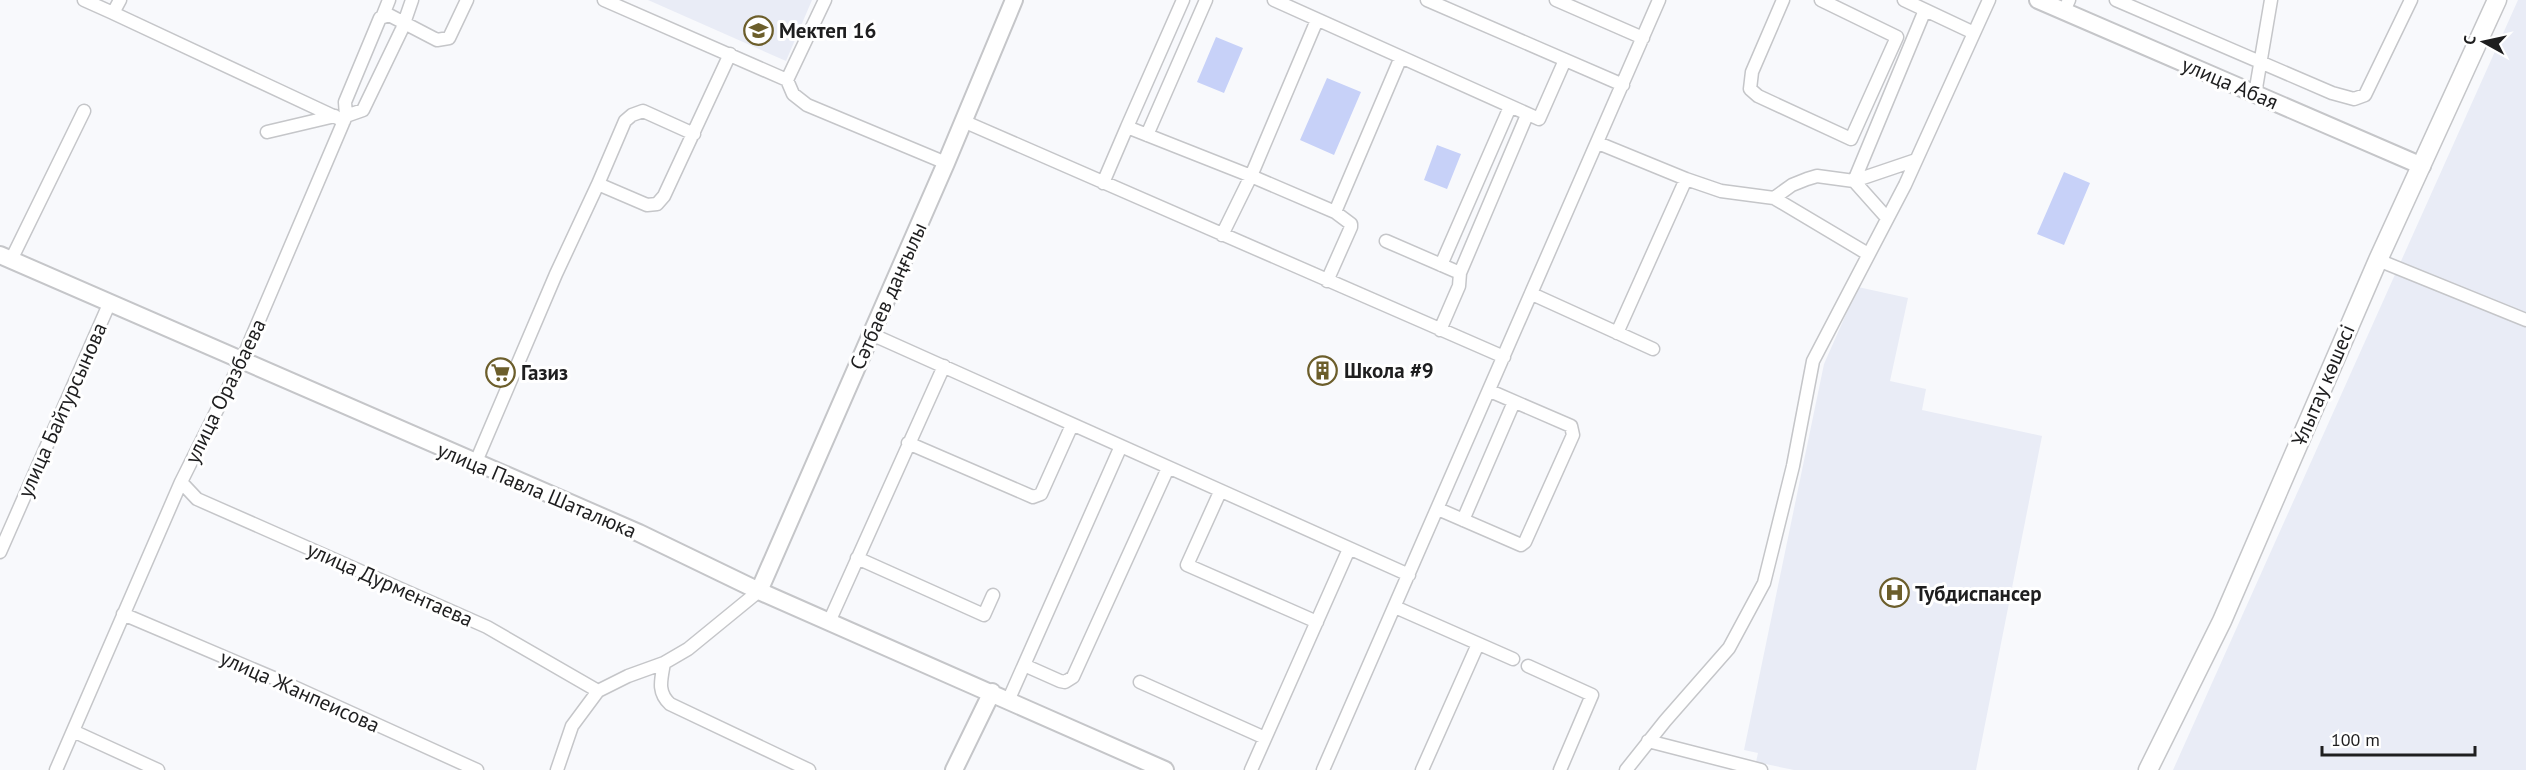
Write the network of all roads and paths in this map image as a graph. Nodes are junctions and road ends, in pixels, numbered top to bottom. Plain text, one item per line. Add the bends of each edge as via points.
1 (84, 0) edge
2 (120, 0) edge
3 (389, 0) edge
4 (412, 0) edge
5 (467, 0) edge
6 (604, 0) edge
7 (825, 0) edge
8 (1014, 0) edge
9 (1183, 0) edge
10 (1206, 0) edge
11 (1274, 0) edge
12 (1428, 0) edge
13 (1556, 0) edge
14 (1590, 0) edge
15 (1659, 0) edge
16 (1783, 0) edge
17 (1821, 0) edge
18 (1904, 0) edge
19 (1989, 0) edge
20 (2038, 0) edge
21 (2116, 0) edge
22 (2271, 0) edge
23 (2411, 0) edge
24 (2495, 1) edge
25 (2067, 6) edge
26 (1925, 10) junction
27 (113, 13) junction
28 (1585, 13) junction
29 (386, 15) junction
30 (1317, 20) junction
31 (404, 21) junction
32 (1974, 33) junction
33 (1643, 38) junction
34 (730, 54) junction
35 (1401, 57) junction
36 (1565, 60) junction
37 (2262, 63) junction
38 (787, 80) junction
39 (1623, 85) junction
40 (2255, 94) junction
41 (1510, 107) junction
42 (84, 111) dead end
43 (1527, 115) junction
44 (342, 118) junction
45 (963, 121) junction
46 (1127, 127) junction
47 (267, 132) dead end
48 (694, 134) junction
49 (1147, 135) junction
50 (1598, 142) junction
51 (1916, 160) junction
52 (946, 163) junction
53 (2422, 166) junction
54 (1251, 176) junction
55 (1686, 179) junction
56 (1854, 181) junction
57 (1103, 183) junction
58 (598, 184) junction
59 (1774, 198) junction
60 (1335, 212) junction
61 (1887, 218) junction
62 (1222, 235) junction
63 (1386, 241) dead end
64 (1868, 254) junction
65 (4, 256) edge
66 (2378, 260) junction
67 (1441, 265) junction
68 (1460, 273) junction
69 (1327, 281) junction
70 (1532, 294) junction
71 (110, 302) junction
72 (2526, 320) edge
73 (1440, 330) junction
74 (1617, 333) junction
75 (871, 334) junction
76 (1653, 349) dead end
77 (1504, 357) junction
78 (242, 360) junction
79 (944, 366) junction
80 (1490, 391) junction
81 (1514, 402) junction
82 (1072, 425) junction
83 (908, 443) junction
84 (1121, 446) junction
85 (475, 464) junction
86 (1168, 468) junction
87 (181, 482) junction
88 (1220, 492) junction
89 (1438, 509) junction
90 (1463, 520) junction
91 (1349, 549) junction
92 (0, 552) edge
93 (857, 558) junction
94 (1408, 575) junction
95 (759, 591) junction
96 (993, 595) dead end
97 (1395, 607) junction
98 (123, 614) junction
99 (829, 622) junction
100 (1317, 622) junction
101 (1478, 644) junction
102 (1513, 659) dead end
103 (664, 663) junction
104 (1024, 665) junction
105 (1528, 666) dead end
106 (1140, 682) dead end
107 (598, 691) junction
108 (992, 692) junction
109 (1008, 701) junction
110 (73, 731) junction
111 (1265, 738) junction
112 (1648, 741) junction
113 (960, 765) edge
114 (1328, 768) edge
115 (56, 770) edge
116 (158, 770) edge
117 (477, 770) edge
118 (557, 770) edge
119 (809, 770) edge
120 (1166, 770) edge
121 (1251, 770) edge
122 (1422, 770) edge
123 (1560, 770) edge
124 (1626, 770) edge
125 (1761, 770) edge
126 (2148, 770) edge

1 - 27 street
2 - 27 street
3 - 29 street, улица Оразбаева
4 - 31 street
5 - 31 street via 449,38 437,40
6 - 34 street
7 - 38 street
8 - 45 street, Сәтбаев даңғылы
9 - 46 street
10 - 49 street
11 - 30 street
12 - 36 street
13 - 28 street
14 - 28 street
15 - 33 street
16 - 17 street via 1752,72 1750,89 1851,139 1897,37
18 - 26 street
19 - 32 street
20 - 25 street, улица Абая
21 - 37 street
22 - 37 street
23 - 37 street via 2365,95 2360,98 2332,93
24 - 53 main road, Ұлытау көшесі
25 - 40 street, улица Абая
26 - 32 street
26 - 56 street
27 - 44 street
28 - 33 street
29 - 31 street
29 - 44 street, улица Оразбаева via 380,18
30 - 35 street
30 - 54 street
31 - 44 street via 363,110
32 - 51 street
33 - 39 street
34 - 38 street
34 - 48 street
35 - 41 street
35 - 60 street
36 - 39 street
36 - 43 street via 1539,119
37 - 40 street
38 - 52 street via 793,94 807,105
39 - 50 street
40 - 53 street, улица Абая
41 - 43 street
41 - 67 street
42 - 65 street
43 - 68 street
44 - 47 street
44 - 78 street, улица Оразбаева
45 - 52 street, Сәтбаев даңғылы
45 - 57 street
46 - 49 street
46 - 57 street
48 - 58 street via 657,204 647,205
48 - 58 street via 642,111 632,114 625,121
49 - 54 street
50 - 55 street
50 - 70 street
51 - 56 street
51 - 61 street
52 - 75 street, Сәтбаев даңғылы
53 - 66 main road, Ұлытау көшесі
54 - 60 street
54 - 62 street
55 - 59 street via 1721,191
55 - 74 street
56 - 59 street via 1817,176 1792,185
56 - 61 street
57 - 62 street
58 - 85 street
59 - 64 street
60 - 69 street via 1351,227
61 - 64 street
62 - 69 street
63 - 67 street
64 - 112 street via 1813,361 1793,466 1764,583 1729,648
65 - 71 street, улица Павла Шаталюка
66 - 72 street
66 - 126 main road, Ұлытау көшесі via 2222,621
67 - 68 street
68 - 73 street via 1459,286
69 - 73 street
70 - 74 street
70 - 77 street
71 - 78 street, улица Павла Шаталюка
71 - 92 street, улица Байтурсынова
73 - 77 street
74 - 76 street
75 - 79 street
75 - 95 street, Сәтбаев даңғылы
77 - 80 street
78 - 85 street, улица Павла Шаталюка
78 - 87 street, улица Оразбаева
79 - 82 street
79 - 83 street
80 - 81 street
80 - 89 street
81 - 90 street
81 - 90 street via 1571,426 1573,435 1525,542 1521,545
82 - 83 street via 1041,494 1033,497
82 - 84 street
83 - 93 street
84 - 86 street
84 - 104 street
85 - 95 street, улица Павла Шаталюка via 639,533
86 - 88 street
86 - 104 street via 1073,677 1060,681
87 - 98 street, улица Оразбаева
87 - 107 street, улица Дурментаева via 197,499 487,627
88 - 91 street
88 - 100 street via 1187,565
89 - 90 street
89 - 94 street
91 - 94 street
91 - 100 street
93 - 96 street via 984,615
93 - 99 street
94 - 97 street
95 - 99 street, улица Павла Шаталюка
95 - 103 street via 688,649
97 - 101 street
97 - 114 street
98 - 110 street, улица Оразбаева
98 - 117 street, улица Жанпеисова
99 - 108 street, улица Павла Шаталюка
100 - 111 street
101 - 102 street
101 - 122 street
103 - 107 street
103 - 119 street via 660,689 670,704
104 - 109 street
105 - 123 street via 1592,695
106 - 111 street
107 - 118 street via 572,726
108 - 109 street, улица Павла Шаталюка
108 - 113 street
109 - 120 street, улица Павла Шаталюка
110 - 115 street, улица Оразбаева
110 - 116 street
111 - 121 street
112 - 124 street
112 - 125 street

